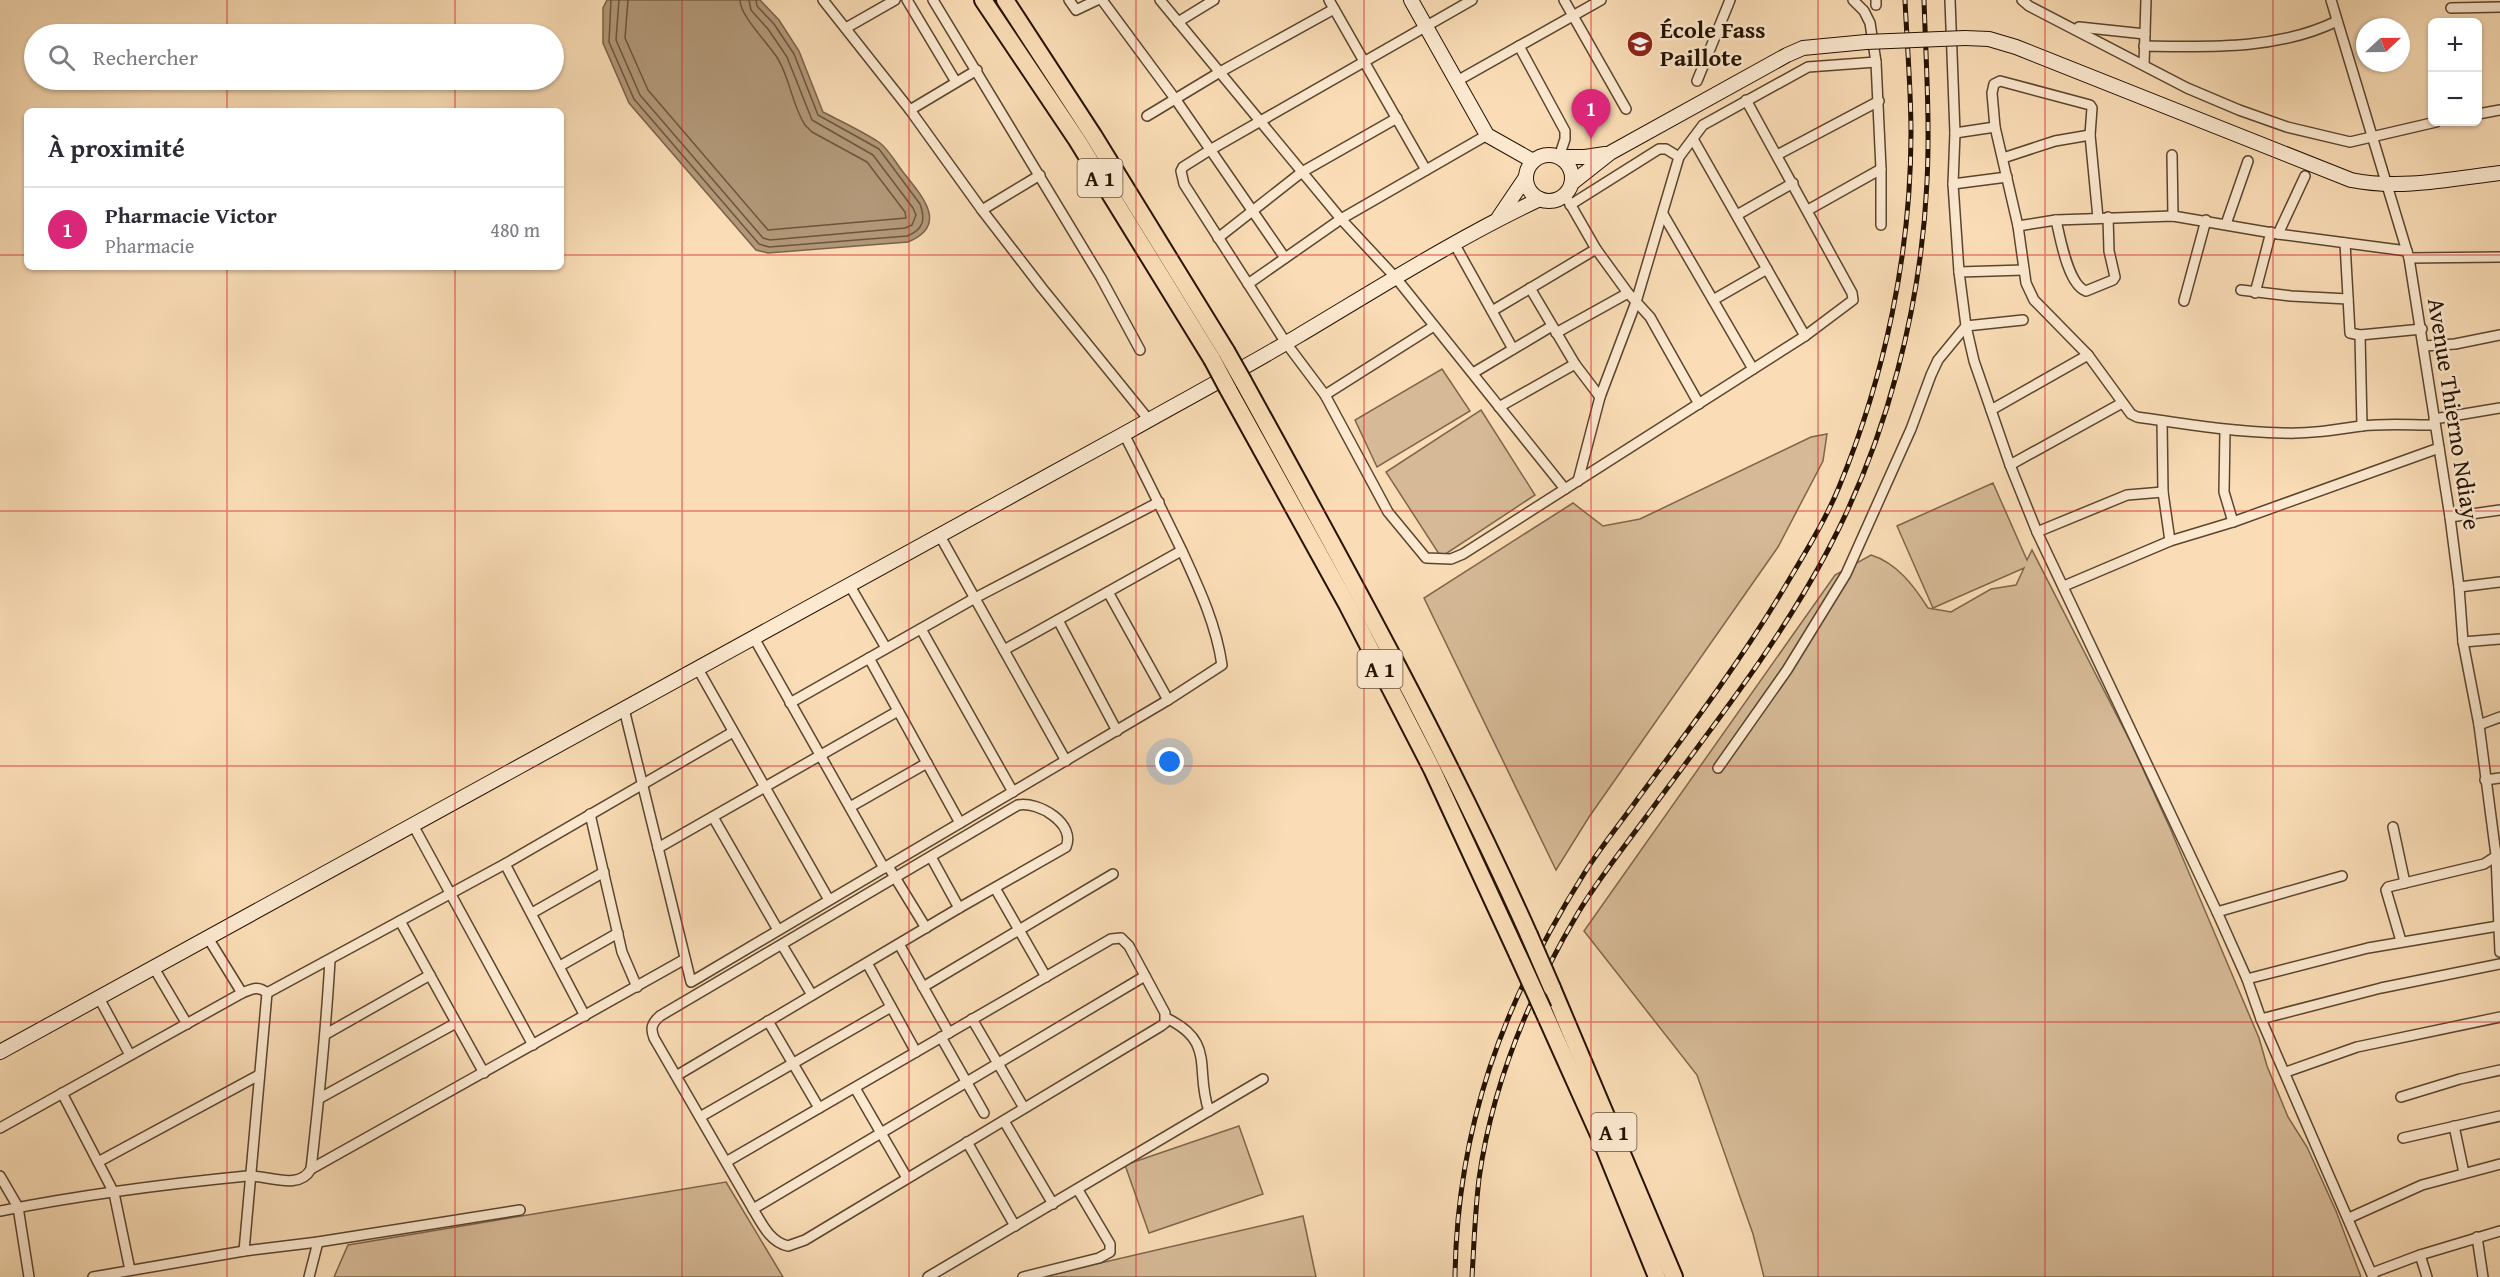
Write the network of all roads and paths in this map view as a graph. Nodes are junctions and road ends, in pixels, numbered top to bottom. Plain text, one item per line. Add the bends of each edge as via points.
1 (823, 0) edge
2 (895, 0) edge
3 (907, 0) edge
4 (933, 0) edge
5 (983, 0) edge
6 (1005, 0) edge
7 (1069, 0) edge
8 (1099, 0) edge
9 (1160, 0) edge
10 (1214, 0) edge
11 (1329, 0) edge
12 (1411, 0) edge
13 (1472, 0) edge
14 (1564, 0) edge
15 (1601, 0) edge
16 (1853, 0) edge
17 (1950, 0) edge
18 (2022, 0) edge
19 (2146, 0) edge
20 (2331, 0) edge
21 (1732, 1) edge
22 (1202, 3) edge
23 (2500, 7) edge
24 (2451, 8) dead end
25 (1335, 9) junction
26 (1573, 16) junction
27 (2337, 21) junction
28 (1178, 22) junction
29 (1426, 26) junction
30 (2072, 26) junction
31 (846, 28) junction
32 (2145, 34) junction
33 (1519, 46) junction
34 (2144, 46) junction
35 (1364, 61) junction
36 (1876, 62) junction
37 (2144, 65) junction
38 (977, 70) junction
39 (1220, 72) junction
40 (1457, 81) junction
41 (1697, 81) dead end
42 (956, 82) junction
43 (1176, 100) junction
44 (1746, 100) junction
45 (1878, 101) junction
46 (1626, 109) dead end
47 (910, 110) junction
48 (2500, 110) edge
49 (2482, 113) edge
50 (1147, 116) dead end
51 (1397, 118) junction
52 (1260, 121) junction
53 (2428, 124) edge
54 (1995, 127) junction
55 (1955, 133) junction
56 (1487, 135) junction
57 (2090, 135) junction
58 (2374, 136) junction
59 (1693, 139) junction
60 (1210, 150) junction
61 (1610, 153) junction
62 (1778, 155) junction
63 (2172, 155) dead end
64 (1559, 157) junction
65 (1679, 157) junction
66 (2003, 158) junction
67 (1533, 161) junction
68 (2248, 162) dead end
69 (1881, 169) junction
70 (1426, 170) junction
71 (1302, 172) junction
72 (2500, 173) edge
73 (1040, 175) junction
74 (2305, 176) dead end
75 (1526, 177) junction
76 (2007, 177) junction
77 (1793, 183) junction
78 (1953, 184) junction
79 (2389, 184) junction
80 (1569, 194) junction
81 (1540, 199) junction
82 (982, 210) junction
83 (1808, 210) junction
84 (1252, 211) junction
85 (1663, 214) junction
86 (1737, 215) junction
87 (2173, 216) junction
88 (2108, 217) junction
89 (1498, 218) junction
90 (2098, 218) junction
91 (1341, 219) junction
92 (2056, 220) junction
93 (2206, 220) junction
94 (2226, 224) junction
95 (1881, 225) dead end
96 (2018, 226) junction
97 (2274, 233) junction
98 (1218, 238) junction
99 (2345, 243) junction
100 (1455, 245) junction
101 (1596, 249) junction
102 (2408, 254) junction
103 (2500, 257) edge
104 (1285, 258) junction
105 (1767, 269) junction
106 (2024, 270) junction
107 (1959, 272) junction
108 (1396, 278) junction
109 (1248, 284) junction
110 (1530, 288) junction
111 (2241, 290) dead end
112 (1628, 293) junction
113 (2255, 293) junction
114 (2348, 299) junction
115 (1713, 300) junction
116 (2184, 301) dead end
117 (1636, 302) junction
118 (1492, 311) junction
119 (2023, 320) dead end
120 (1434, 326) junction
121 (1966, 326) junction
122 (2422, 329) junction
123 (1554, 330) junction
124 (2360, 334) junction
125 (2500, 335) edge
126 (1806, 336) junction
127 (1286, 343) junction
128 (2424, 346) junction
129 (1514, 349) junction
130 (1140, 350) dead end
131 (1219, 355) junction
132 (2088, 355) junction
133 (1575, 364) junction
134 (1753, 369) junction
135 (1473, 374) junction
136 (1235, 385) junction
137 (1325, 395) junction
138 (1600, 397) junction
139 (2122, 403) junction
140 (1699, 404) junction
141 (1499, 407) junction
142 (2500, 408) edge
143 (1991, 410) junction
144 (1149, 420) junction
145 (2162, 421) junction
146 (2434, 422) junction
147 (2362, 426) junction
148 (2225, 430) junction
149 (1124, 434) junction
150 (2439, 448) junction
151 (2010, 465) junction
152 (1578, 481) junction
153 (1565, 489) junction
154 (2163, 492) junction
155 (1159, 502) junction
156 (2500, 510) edge
157 (2450, 517) junction
158 (2233, 522) junction
159 (2037, 532) junction
160 (940, 536) junction
161 (2170, 541) junction
162 (1181, 551) junction
163 (2500, 582) edge
164 (850, 586) junction
165 (2064, 586) junction
166 (2459, 587) junction
167 (1108, 592) junction
168 (975, 598) junction
169 (1058, 620) junction
170 (921, 629) junction
171 (754, 638) junction
172 (2500, 639) edge
173 (2463, 642) junction
174 (886, 648) junction
175 (1004, 650) junction
176 (869, 658) junction
177 (698, 669) junction
178 (1168, 700) junction
179 (790, 703) junction
180 (624, 709) junction
181 (898, 711) junction
182 (2500, 717) edge
183 (2479, 725) junction
184 (1117, 731) junction
185 (733, 732) junction
186 (820, 756) junction
187 (1066, 761) junction
188 (927, 763) junction
189 (1718, 768) dead end
190 (2500, 778) edge
191 (2486, 780) junction
192 (642, 783) junction
193 (764, 786) junction
194 (1013, 792) junction
195 (850, 807) junction
196 (590, 814) junction
197 (713, 817) junction
198 (960, 823) junction
199 (413, 825) junction
200 (2393, 827) dead end
201 (658, 848) junction
202 (2498, 855) edge
203 (931, 857) junction
204 (505, 864) junction
205 (886, 867) junction
206 (604, 872) junction
207 (1113, 874) dead end
208 (2342, 876) dead end
209 (896, 879) junction
210 (2405, 883) junction
211 (995, 888) junction
212 (452, 893) junction
213 (830, 900) junction
214 (959, 908) junction
215 (2217, 912) junction
216 (532, 913) junction
217 (400, 921) junction
218 (2498, 926) junction
219 (926, 928) junction
220 (778, 930) junction
221 (1019, 930) junction
222 (618, 933) junction
223 (208, 938) junction
224 (2401, 941) junction
225 (899, 944) junction
226 (782, 945) junction
227 (2500, 950) edge
228 (685, 959) junction
229 (330, 960) junction
230 (867, 963) junction
231 (2500, 964) edge
232 (560, 966) junction
233 (154, 968) junction
234 (430, 975) junction
235 (1145, 976) junction
236 (1046, 977) junction
237 (2247, 979) junction
238 (637, 987) junction
239 (923, 987) junction
240 (242, 993) junction
241 (267, 993) junction
242 (812, 995) junction
243 (99, 998) junction
244 (891, 1007) junction
245 (585, 1016) junction
246 (2500, 1017) edge
247 (1166, 1018) junction
248 (972, 1019) junction
249 (2261, 1019) junction
250 (768, 1021) junction
251 (456, 1023) junction
252 (187, 1024) junction
253 (326, 1034) junction
254 (945, 1035) junction
255 (533, 1045) junction
256 (0, 1052) edge
257 (916, 1053) junction
258 (130, 1055) junction
259 (793, 1064) junction
260 (1000, 1064) junction
261 (2500, 1070) edge
262 (2286, 1072) junction
263 (484, 1073) junction
264 (259, 1075) junction
265 (676, 1076) junction
266 (1263, 1079) dead end
267 (966, 1083) junction
268 (855, 1088) junction
269 (62, 1093) junction
270 (2401, 1097) dead end
271 (320, 1098) junction
272 (819, 1108) junction
273 (1024, 1108) junction
274 (1209, 1111) junction
275 (984, 1113) dead end
276 (2500, 1116) edge
277 (700, 1117) junction
278 (1004, 1121) junction
279 (2454, 1126) junction
280 (0, 1128) edge
281 (881, 1134) junction
282 (2403, 1138) dead end
283 (967, 1142) junction
284 (98, 1162) junction
285 (726, 1162) junction
286 (2500, 1164) edge
287 (311, 1169) junction
288 (2464, 1173) junction
289 (0, 1176) edge
290 (250, 1176) junction
291 (907, 1178) junction
292 (1078, 1190) junction
293 (114, 1193) junction
294 (1053, 1204) junction
295 (18, 1207) junction
296 (753, 1209) junction
297 (0, 1210) edge
298 (520, 1210) dead end
299 (2349, 1218) junction
300 (1014, 1226) junction
301 (2500, 1232) edge
302 (2477, 1237) junction
303 (318, 1242) junction
304 (244, 1251) junction
305 (2420, 1255) junction
306 (130, 1270) junction
307 (152, 1272) edge
308 (2372, 1275) edge
309 (29, 1277) edge
310 (93, 1277) edge
311 (309, 1277) edge
312 (928, 1277) edge
313 (1023, 1277) edge
314 (1657, 1277) edge
315 (1674, 1277) edge
316 (2427, 1277) edge
317 (2483, 1277) edge

1 - 31 street
2 - 31 street
3 - 42 street
4 - 38 street
5 - 131 highway, A 1
6 - 131 highway, A 1 via 1093,135
7 - 8 street via 1076,10
8 - 43 street
9 - 28 street
10 - 22 street
11 - 25 street
12 - 29 street
13 - 29 street
14 - 26 street
15 - 26 street
16 - 36 street via 1870,23
17 - 55 street
18 - 30 street
19 - 32 street
20 - 27 street, Avenue Thierno Ndiaye
21 - 41 street
22 - 28 street
23 - 24 street
25 - 35 street
25 - 39 street
26 - 33 street
26 - 46 street
27 - 34 street via 2274,41 2198,47
27 - 58 street, Avenue Thierno Ndiaye
28 - 39 street
29 - 35 street
29 - 40 street
30 - 32 street
30 - 37 street
31 - 47 street
32 - 34 street
33 - 40 street
33 - 64 street via 1565,131
34 - 37 street
35 - 51 street
35 - 52 street
36 - 44 street via 1808,67
36 - 45 street
37 - 58 street via 2208,97 2288,127 2350,142
38 - 42 street
38 - 73 street
39 - 43 street
39 - 52 street
40 - 56 street
42 - 47 street
43 - 50 street
43 - 60 street
44 - 59 street via 1703,125
44 - 62 street
45 - 62 street
45 - 69 street
47 - 82 street
48 - 49 street
51 - 70 street
51 - 71 street
52 - 60 street
52 - 71 street
53 - 58 street
54 - 55 street
54 - 57 street via 1992,93 1994,84 2000,81 2090,105
54 - 66 street
55 - 78 street
56 - 67 street
56 - 70 street
57 - 66 street via 2055,141
57 - 90 street
58 - 79 street, Avenue Thierno Ndiaye
59 - 65 street
59 - 86 street
60 - 84 street
60 - 98 street via 1183,166 1181,176
61 - 64 street
61 - 79 street, bridge via 1803,48 1965,38 1989,39 2016,47 2351,180
61 - 80 street
62 - 77 street
63 - 87 street
64 - 67 street via 1542,156
64 - 80 street via 1570,169
65 - 80 street via 1659,148
65 - 85 street
66 - 76 street
67 - 75 street
68 - 94 street
69 - 83 street
69 - 95 street
70 - 91 street
71 - 84 street
71 - 91 street
72 - 79 street
73 - 82 street
73 - 130 street
74 - 97 street
75 - 81 street via 1531,193
75 - 89 street
76 - 78 street
76 - 96 street
77 - 83 street
77 - 86 street
78 - 107 street
79 - 102 street, Avenue Thierno Ndiaye
80 - 81 street via 1555,200
80 - 101 street
81 - 89 street
82 - 144 street
83 - 126 street via 1853,300
84 - 98 street
84 - 104 street
85 - 115 street
85 - 117 street
86 - 105 street
87 - 88 street
87 - 93 street
88 - 90 street
88 - 92 street via 2115,277 2086,291 2080,289 2072,276
89 - 100 street
90 - 92 street
91 - 104 street
91 - 108 street
92 - 96 street
93 - 94 street
93 - 116 street
94 - 97 street
96 - 106 street
97 - 99 street
97 - 113 street
98 - 109 street
99 - 102 street
99 - 114 street
100 - 108 street
100 - 118 street
101 - 110 street
101 - 112 street
102 - 103 street
102 - 122 street, Avenue Thierno Ndiaye
104 - 109 street
105 - 115 street
105 - 126 street
106 - 107 street
106 - 132 street via 2034,300
107 - 121 street
108 - 120 street
108 - 127 street
109 - 127 street
110 - 118 street
110 - 123 street
111 - 113 street
112 - 117 street
112 - 123 street
113 - 114 street
114 - 124 street via 2350,333
115 - 134 street
117 - 138 street
117 - 140 street via 1650,317
118 - 129 street
119 - 121 street
120 - 135 street
120 - 137 street
121 - 143 street
121 - 189 street via 1930,375 1911,429 1846,574 1787,670
122 - 124 street
122 - 128 street, Avenue Thierno Ndiaye
123 - 129 street
123 - 133 street
124 - 147 street
125 - 128 street
126 - 134 street
127 - 137 street
127 - 144 street
128 - 146 street, Avenue Thierno Ndiaye
129 - 135 street
131 - 136 highway, A 1, bridge
132 - 139 street
132 - 143 street
133 - 138 street
133 - 141 street
134 - 140 street
135 - 141 street
136 - 314 highway, A 1, bridge via 1432,769 1600,1137
136 - 315 highway, A 1, bridge via 1401,672 1491,852
137 - 153 street via 1388,512 1426,558 1450,559 1463,554
138 - 152 street
139 - 145 street via 2137,417
139 - 151 street
140 - 152 street
141 - 153 street
142 - 146 street
143 - 151 street
144 - 149 street
145 - 148 street
145 - 154 street
146 - 147 street
146 - 150 street, Avenue Thierno Ndiaye
147 - 148 street via 2307,433
148 - 158 street via 2224,492
149 - 155 street
149 - 160 street
150 - 157 street, Avenue Thierno Ndiaye
150 - 158 street
151 - 159 street
152 - 153 street
154 - 159 street via 2127,495
154 - 161 street
155 - 162 street
155 - 168 street
156 - 157 street
157 - 166 street, Avenue Thierno Ndiaye
158 - 161 street
159 - 165 street
160 - 164 street
160 - 168 street
161 - 165 street
162 - 167 street
162 - 178 street via 1212,621 1222,665
163 - 166 street
164 - 171 street
164 - 174 street
165 - 215 street
166 - 173 street, Avenue Thierno Ndiaye
167 - 169 street
167 - 178 street
168 - 170 street
168 - 175 street
169 - 175 street
169 - 184 street
170 - 174 street
170 - 194 street
171 - 177 street
171 - 179 street
172 - 173 street
173 - 183 street, Avenue Thierno Ndiaye
174 - 176 street
175 - 187 street
176 - 179 street
176 - 181 street
177 - 180 street
177 - 185 street
178 - 184 street
179 - 186 street
180 - 192 street
180 - 199 street
181 - 186 street
181 - 188 street
182 - 183 street
183 - 191 street, Avenue Thierno Ndiaye
184 - 187 street
185 - 192 street
185 - 193 street
186 - 193 street
186 - 195 street
187 - 194 street
188 - 195 street
188 - 198 street
190 - 191 street
191 - 202 street, Avenue Thierno Ndiaye
192 - 196 street
192 - 201 street
193 - 197 street
193 - 213 street
194 - 198 street
195 - 205 street
196 - 204 street
196 - 206 street
197 - 201 street
197 - 220 street
198 - 205 street
199 - 212 street
199 - 223 street
200 - 210 street
201 - 228 street
202 - 210 street via 2484,864
202 - 218 street, Avenue Thierno Ndiaye
203 - 209 street
203 - 211 street via 1018,805 1032,804 1050,812 1067,833 1066,847
203 - 214 street
204 - 212 street
204 - 216 street
205 - 209 street
205 - 213 street
206 - 216 street
206 - 222 street
207 - 221 street
208 - 215 street
209 - 219 street
209 - 226 street
210 - 224 street via 2386,890
211 - 214 street
211 - 221 street
212 - 217 street
212 - 255 street
213 - 220 street
214 - 219 street
215 - 237 street
216 - 232 street
217 - 229 street
217 - 234 street
218 - 224 street
218 - 227 street, Avenue Thierno Ndiaye
219 - 225 street
220 - 228 street via 691,982
221 - 236 street
221 - 239 street
222 - 232 street
222 - 238 street
223 - 233 street
223 - 240 street
224 - 237 street
225 - 230 street
225 - 239 street
226 - 242 street
226 - 265 street via 656,1020 651,1032
228 - 238 street
229 - 241 street
229 - 253 street
230 - 242 street
230 - 244 street
231 - 249 street via 2390,986
232 - 245 street
233 - 243 street
233 - 252 street
234 - 251 street
234 - 253 street
235 - 236 street via 1125,940 1116,937
235 - 247 street
235 - 260 street
236 - 248 street
237 - 249 street
238 - 245 street
239 - 254 street
240 - 241 street via 256,988
240 - 252 street
241 - 264 street
242 - 250 street
243 - 256 street
243 - 258 street
244 - 257 street
244 - 259 street
245 - 255 street
246 - 262 street via 2357,1047
247 - 273 street via 1161,1026
247 - 274 street via 1188,1029 1201,1055 1203,1096
248 - 254 street
248 - 260 street
249 - 262 street
250 - 259 street
250 - 265 street
251 - 263 street
251 - 271 street
252 - 258 street
253 - 271 street
254 - 257 street
254 - 267 street
255 - 263 street
257 - 268 street
258 - 269 street
259 - 272 street
259 - 277 street
260 - 267 street
260 - 273 street
261 - 270 street
262 - 299 street
263 - 287 street
264 - 284 street
264 - 290 street
265 - 277 street
266 - 274 street
267 - 275 street
267 - 281 street
268 - 272 street
268 - 281 street
269 - 280 street
269 - 284 street
271 - 287 street
272 - 285 street
273 - 278 street
274 - 292 street
276 - 279 street
277 - 285 street
278 - 283 street
278 - 294 street
279 - 282 street
279 - 288 street
281 - 291 street
281 - 296 street
283 - 291 street
283 - 300 street
284 - 293 street
285 - 296 street
286 - 288 street
287 - 290 street via 305,1178 297,1180
288 - 299 street via 2422,1185
289 - 295 street
290 - 293 street
290 - 304 street
291 - 296 street via 793,1245 782,1245 772,1238
292 - 294 street
292 - 313 street via 1110,1244 1110,1252
293 - 295 street
293 - 306 street
294 - 300 street
295 - 297 street
295 - 309 street
298 - 303 street
299 - 308 street
300 - 312 street
301 - 302 street
302 - 305 street
302 - 317 street
303 - 304 street
303 - 311 street
304 - 307 street
305 - 308 street
305 - 316 street
306 - 307 street
306 - 310 street

